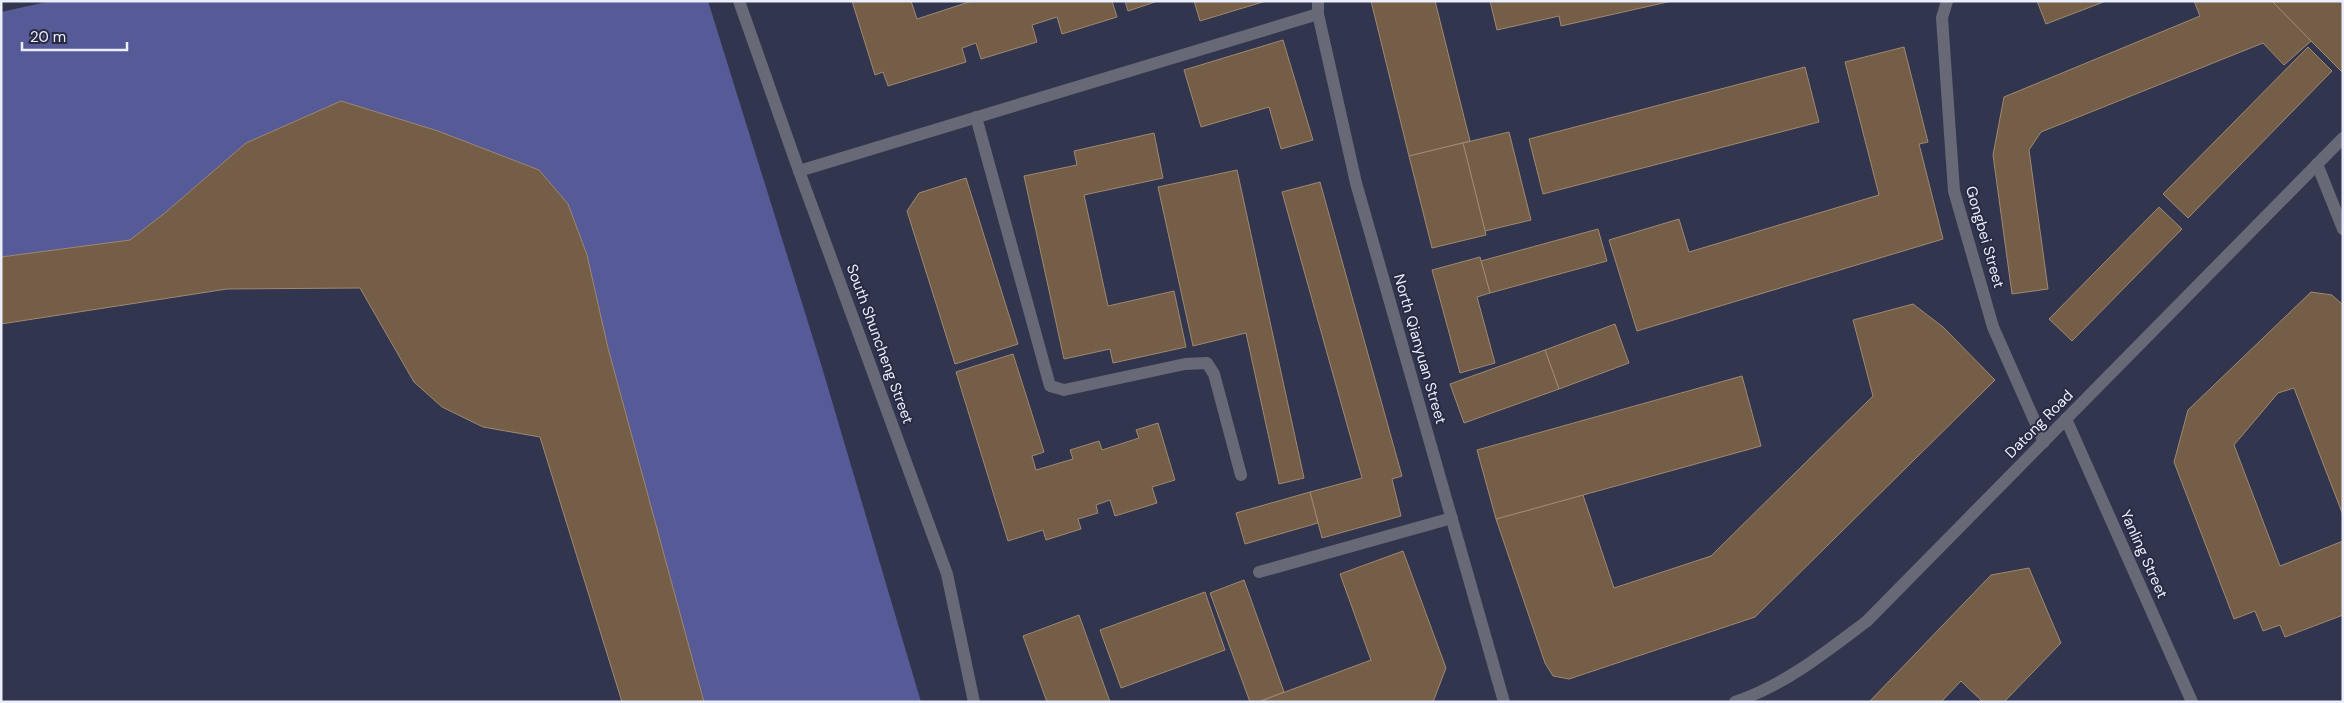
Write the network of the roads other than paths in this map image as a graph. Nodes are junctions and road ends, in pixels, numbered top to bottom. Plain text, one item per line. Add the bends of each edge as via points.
1 (739, 1) edge
2 (1946, 1) edge
3 (1318, 7) edge
4 (976, 117) junction
5 (2343, 138) edge
6 (2317, 164) junction
7 (799, 171) junction
8 (2343, 229) edge
9 (2066, 419) junction
10 (2044, 442) junction
11 (1241, 475) dead end
12 (1452, 518) junction
13 (1259, 572) dead end
14 (974, 702) edge
15 (1504, 702) edge
16 (1735, 702) edge
17 (2192, 702) edge

1 - 7 street, South Shuncheng Street
2 - 10 street, Gongbei Street via 1942,18 1954,191 1994,326
3 - 4 street
3 - 12 street, North Qianyuan Street via 1356,183
4 - 7 street
4 - 11 street via 1050,386 1064,390 1186,364 1207,363 1214,374
5 - 6 street, Datong Road
6 - 8 street
6 - 9 street, Datong Road
7 - 14 street, South Shuncheng Street via 947,574
9 - 10 street, Datong Road
9 - 17 street, Yanling Street
10 - 16 street, Datong Road via 1867,621 1811,663 1760,693
12 - 13 street
12 - 15 street, North Qianyuan Street

